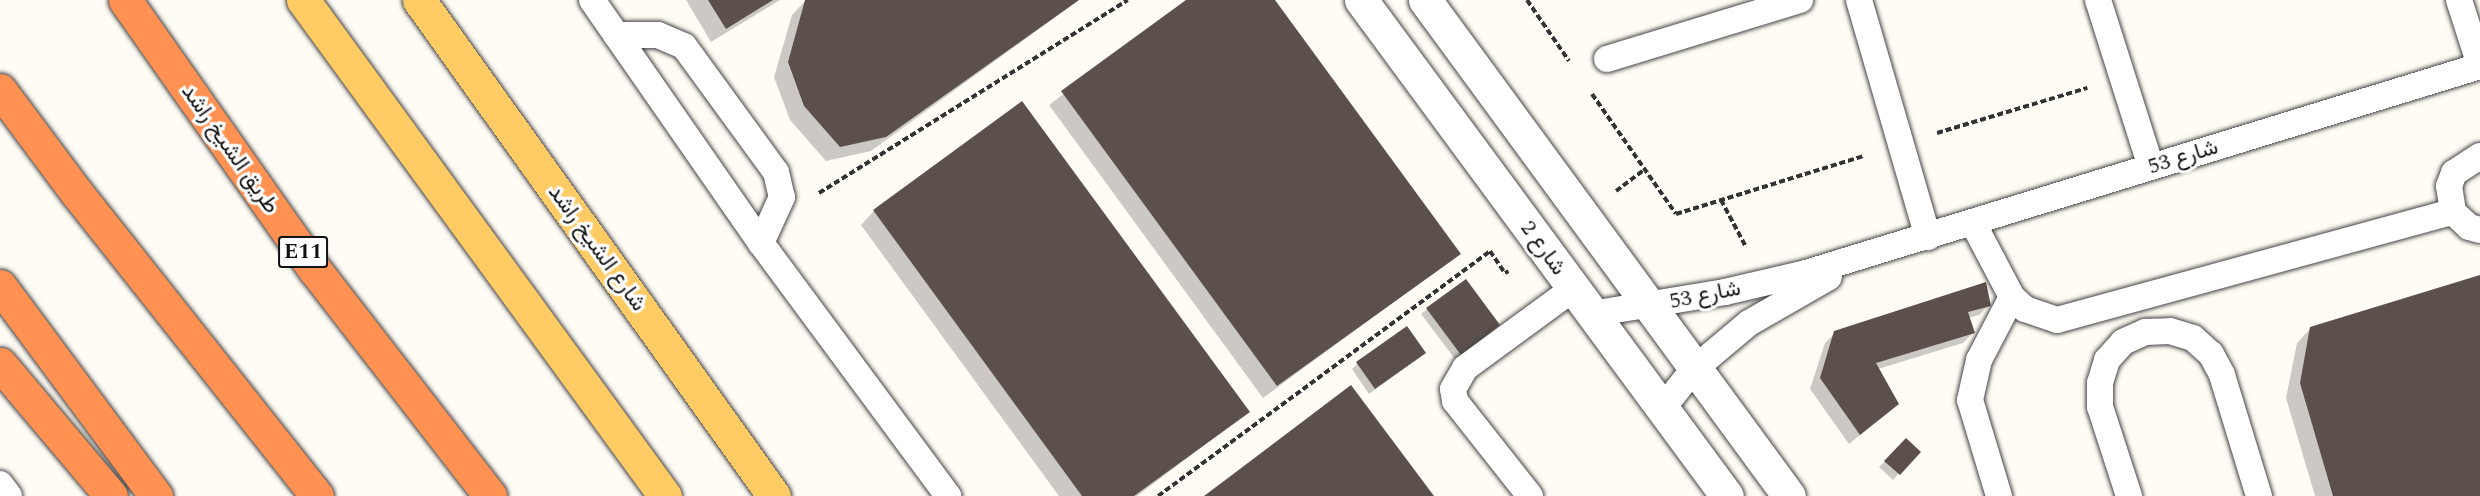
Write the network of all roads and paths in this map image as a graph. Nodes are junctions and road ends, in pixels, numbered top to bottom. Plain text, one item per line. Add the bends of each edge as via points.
1 (126, 0) edge
2 (303, 0) edge
3 (419, 0) edge
4 (592, 0) edge
5 (1128, 0) edge
6 (1361, 0) edge
7 (1425, 0) edge
8 (1527, 0) edge
9 (1800, 0) edge
10 (1858, 0) edge
11 (2098, 0) edge
12 (2459, 0) edge
13 (616, 35) junction
14 (1607, 59) dead end
15 (2480, 65) edge
16 (1572, 66) dead end
17 (2123, 77) junction
18 (1586, 85) dead end
19 (0, 90) edge
20 (1901, 144) junction
21 (2480, 156) edge
22 (2151, 167) junction
23 (1644, 170) junction
24 (780, 210) junction
25 (2453, 212) junction
26 (1581, 217) junction
27 (1973, 223) junction
28 (2480, 230) edge
29 (1928, 237) junction
30 (761, 243) junction
31 (1542, 246) junction
32 (1887, 250) junction
33 (0, 270) edge
34 (6, 294) edge
35 (2012, 297) junction
36 (1582, 301) junction
37 (1646, 307) junction
38 (0, 364) edge
39 (1693, 370) junction
40 (1662, 409) junction
41 (0, 484) edge
42 (9, 496) edge
43 (111, 496) edge
44 (156, 496) edge
45 (317, 496) edge
46 (490, 496) edge
47 (665, 496) edge
48 (774, 496) edge
49 (948, 496) edge
50 (1158, 496) edge
51 (1530, 496) edge
52 (1727, 496) edge
53 (1789, 496) edge
54 (1999, 496) edge
55 (2129, 496) edge
56 (2259, 496) edge

1 - 46 highway, طريق الشيخ راشد / E11 via 315,270
2 - 47 main road
3 - 48 main road, شارع الشيخ راشد
4 - 13 lane
5 - 24 path via 867,166
6 - 31 street, شارع 2
7 - 26 street
8 - 16 path
9 - 14 lane
10 - 20 lane
11 - 17 lane
12 - 15 lane
13 - 24 lane via 658,35 684,46 776,172 782,197
13 - 30 lane
15 - 22 lane, شارع 53
17 - 20 path
17 - 22 lane
18 - 23 path
19 - 45 highway
20 - 23 path via 1676,214
20 - 29 lane
21 - 25 lane via 2454,173 2449,186
22 - 27 lane, شارع 53
23 - 26 path
24 - 30 lane
25 - 28 lane via 2469,227
25 - 35 lane via 2073,318 2041,317
26 - 37 street
27 - 29 lane, شارع 53
27 - 35 lane
29 - 32 lane, شارع 53
30 - 49 lane
31 - 36 street, شارع 2
31 - 50 path via 1505,273 1490,251
32 - 37 lane, شارع 53 via 1765,283
32 - 39 lane, شارع 53 via 1816,284 1749,323
33 - 34 highway
34 - 44 highway
35 - 54 lane via 1979,360 1970,400
36 - 37 lane, شارع 53
36 - 40 street, شارع 2
36 - 51 lane via 1465,368 1453,389 1455,401
37 - 39 street
38 - 43 highway
39 - 40 lane, شارع 53
39 - 53 street
40 - 52 street, شارع 2
41 - 42 lane
55 - 56 lane via 2100,407 2100,383 2107,360 2123,342 2145,332 2170,331 2193,338 2211,354 2222,375

